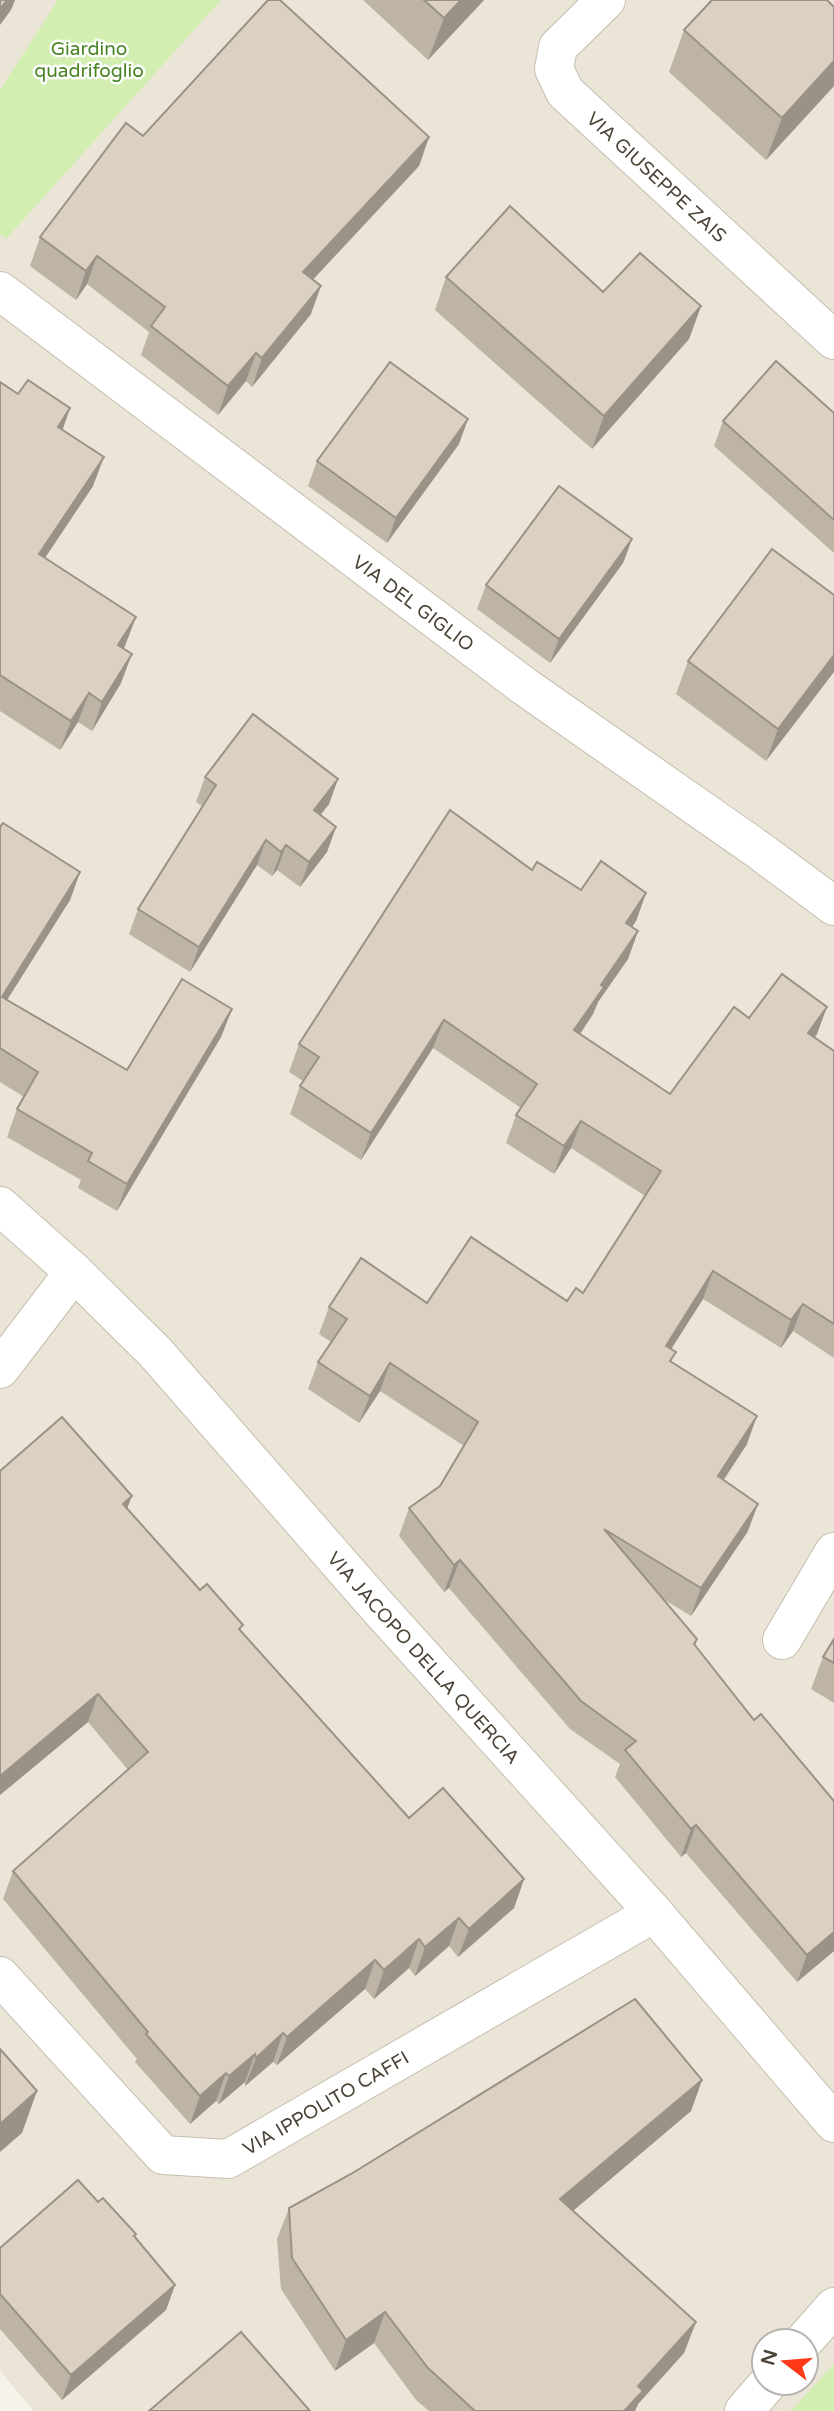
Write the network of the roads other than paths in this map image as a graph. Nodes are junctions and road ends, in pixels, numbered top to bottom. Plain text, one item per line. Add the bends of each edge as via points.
1 (606, 0) edge
2 (0, 291) edge
3 (834, 340) edge
4 (834, 906) edge
5 (0, 1206) edge
6 (74, 1272) junction
7 (0, 1369) edge
8 (834, 1552) edge
9 (782, 1640) dead end
10 (654, 1913) junction
11 (0, 1976) edge
12 (834, 2123) edge
13 (834, 2307) edge
14 (816, 2327) edge
15 (756, 2397) edge
16 (744, 2411) edge

1 - 3 street, VIA GIUSEPPE ZAIS via 558,47 554,69 565,92
2 - 4 street, VIA DEL GIGLIO via 524,686
5 - 6 street, VIA JACOPO DELLA QUERCIA
6 - 7 street
6 - 10 street, VIA JACOPO DELLA QUERCIA via 155,1352
8 - 9 street
10 - 11 street, VIA IPPOLITO CAFFI via 228,2159 163,2155
10 - 12 street, VIA JACOPO DELLA QUERCIA
13 - 14 street
15 - 16 street

